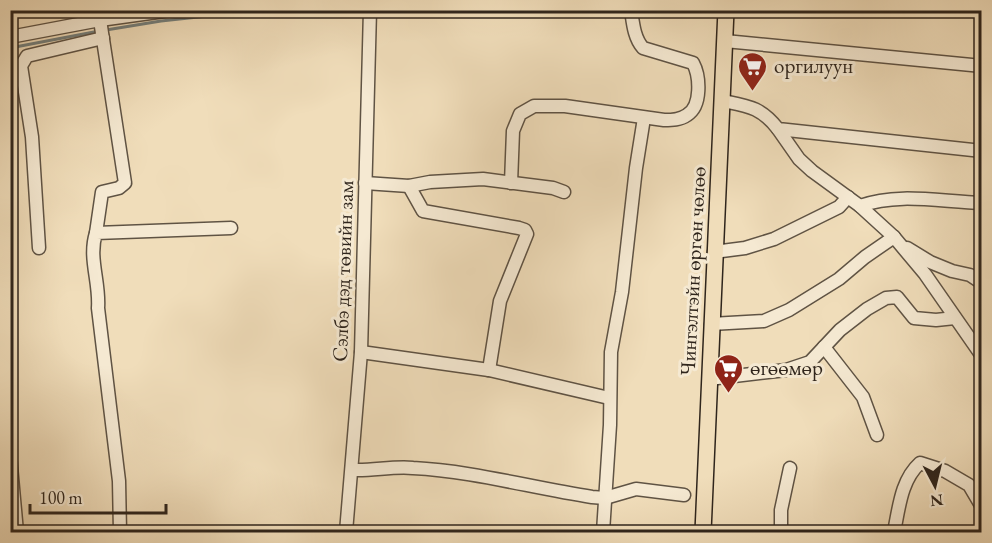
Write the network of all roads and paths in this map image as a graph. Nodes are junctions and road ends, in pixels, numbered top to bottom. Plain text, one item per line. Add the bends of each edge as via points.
1 (172, 10) edge
2 (370, 10) edge
3 (631, 10) edge
4 (726, 10) edge
5 (100, 20) junction
6 (10, 37) edge
7 (103, 38) junction
8 (725, 42) junction
9 (981, 66) edge
10 (723, 101) junction
11 (644, 118) junction
12 (778, 129) junction
13 (981, 151) edge
14 (365, 183) junction
15 (512, 183) junction
16 (409, 186) junction
17 (564, 192) dead end
18 (848, 197) junction
19 (981, 203) edge
20 (860, 206) junction
21 (231, 228) dead end
22 (96, 233) junction
23 (896, 240) junction
24 (39, 248) dead end
25 (714, 252) junction
26 (981, 283) edge
27 (955, 318) junction
28 (711, 324) junction
29 (824, 347) junction
30 (361, 352) junction
31 (981, 356) edge
32 (489, 370) junction
33 (709, 379) junction
34 (609, 398) junction
35 (877, 435) dead end
36 (10, 455) edge
37 (790, 468) dead end
38 (352, 470) junction
39 (684, 495) dead end
40 (605, 498) junction
41 (981, 507) edge
42 (17, 532) edge
43 (120, 532) edge
44 (346, 532) edge
45 (603, 532) edge
46 (703, 532) edge
47 (781, 532) edge
48 (894, 532) edge

1 - 5 street
2 - 14 street, Сэлбэ дэд төвийн зам
3 - 11 street via 635,34 643,48 693,63 697,70 697,101 692,111 677,119
4 - 8 main road, Чингэлтэйн өргөн чөлөө
5 - 6 street
5 - 7 street
7 - 22 street via 125,183 102,192
7 - 24 street via 27,56 21,66 32,137
8 - 9 street
8 - 10 main road, Чингэлтэйн өргөн чөлөө
10 - 12 street via 753,107
10 - 25 main road, Чингэлтэйн өргөн чөлөө
11 - 15 street via 565,106 534,106 520,114 513,131
11 - 34 street via 622,292 610,352
12 - 13 street
12 - 18 street via 799,159
14 - 16 street
14 - 30 street, Сэлбэ дэд төвийн зам
15 - 16 street via 470,180
15 - 17 street
16 - 32 street via 423,211 519,228 528,234 500,301
18 - 20 street
18 - 25 street via 839,207 774,239
19 - 20 street via 914,198 877,200
20 - 23 street
21 - 22 street
22 - 43 street via 93,261 119,481
23 - 26 street via 930,262 970,275
23 - 27 street
23 - 28 street via 789,310 764,321
25 - 28 main road, Чингэлтэйн өргөн чөлөө
27 - 29 street via 914,318 897,297 886,298 840,330
27 - 31 street
28 - 33 main road, Чингэлтэйн өргөн чөлөө
29 - 33 street via 810,362 786,370
29 - 35 street via 863,398
30 - 32 street
30 - 38 street, Сэлбэ дэд төвийн зам
32 - 34 street
33 - 46 main road, Чингэлтэйн өргөн чөлөө
34 - 40 street
36 - 42 street
37 - 47 street via 781,510
38 - 40 street via 410,467 447,471
38 - 44 street, Сэлбэ дэд төвийн зам
39 - 40 street via 636,489
40 - 45 street
41 - 48 street via 969,485 920,463 909,472

